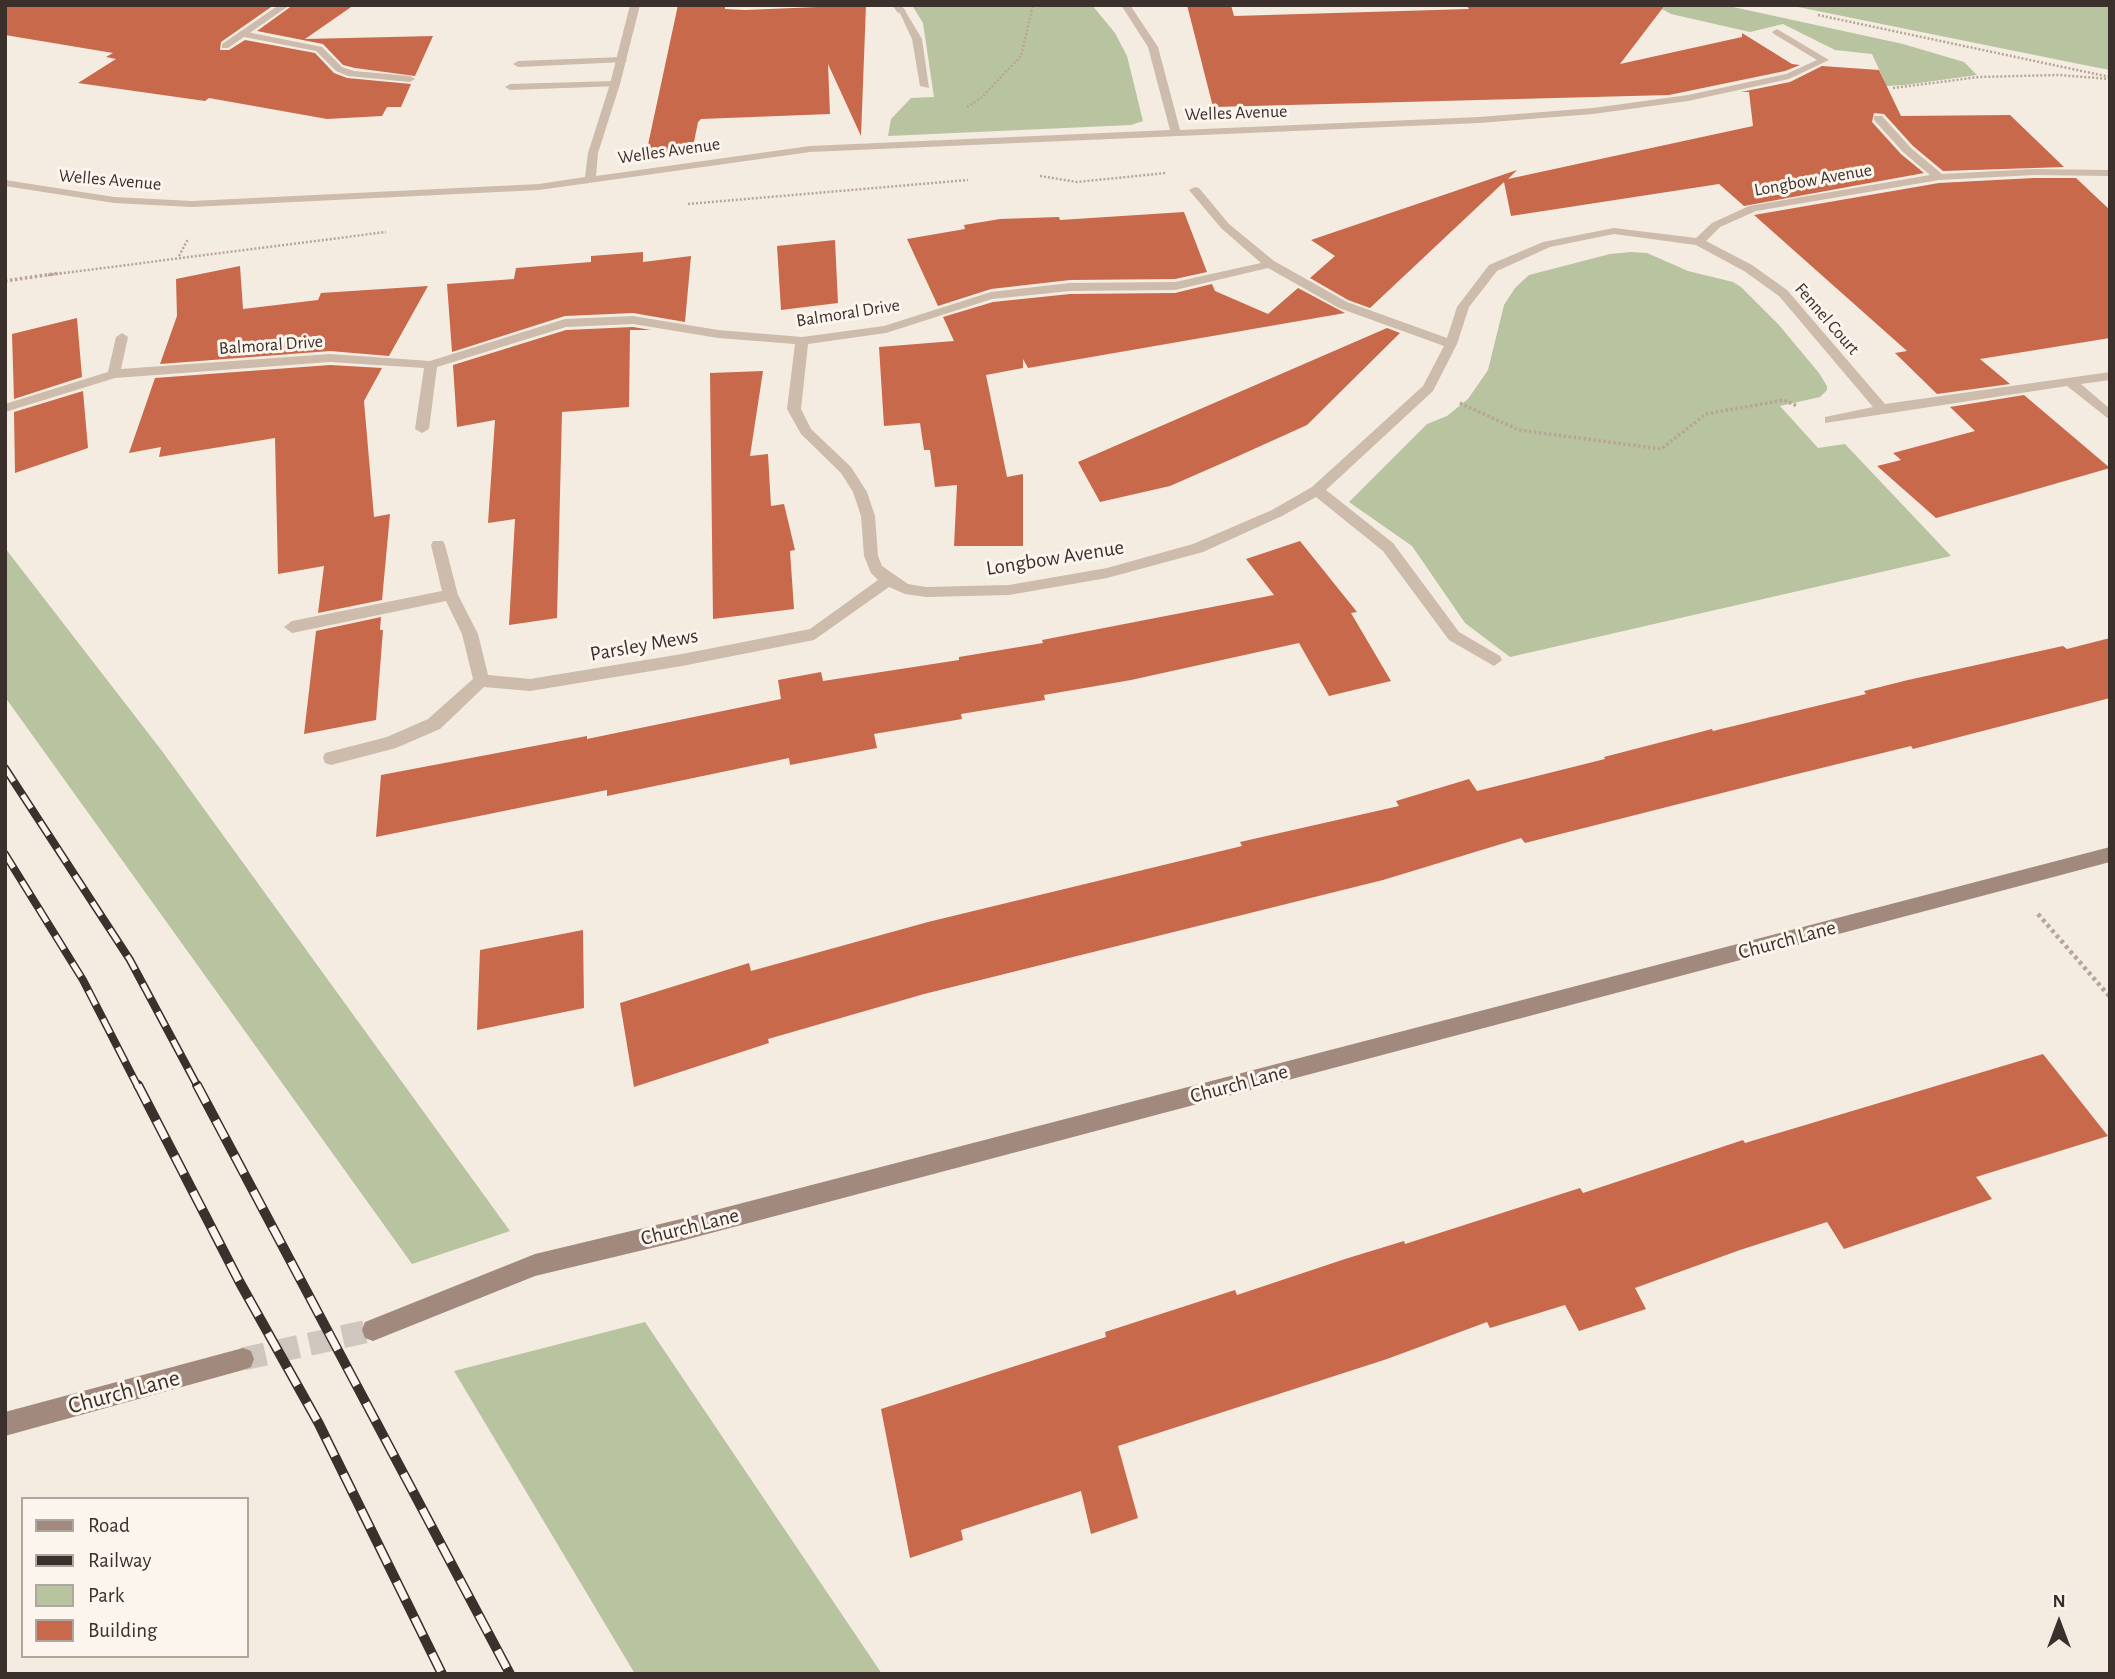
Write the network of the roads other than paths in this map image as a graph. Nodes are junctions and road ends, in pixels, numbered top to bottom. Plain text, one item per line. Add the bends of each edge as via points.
1 (286, 5) edge
2 (635, 5) edge
3 (1129, 6) edge
4 (898, 8) edge
5 (1777, 32) dead end
6 (242, 34) junction
7 (225, 46) dead end
8 (622, 60) junction
9 (518, 64) dead end
10 (410, 79) dead end
11 (615, 84) junction
12 (925, 86) dead end
13 (510, 87) dead end
14 (1878, 118) dead end
15 (1176, 133) junction
16 (2110, 173) edge
17 (1939, 177) junction
18 (590, 180) junction
19 (5, 183) edge
20 (1195, 190) dead end
21 (1699, 242) junction
22 (1270, 264) junction
23 (122, 337) dead end
24 (802, 341) junction
25 (1451, 344) junction
26 (432, 365) junction
27 (114, 374) junction
28 (2110, 376) edge
29 (2071, 383) junction
30 (5, 408) edge
31 (1882, 409) junction
32 (2110, 416) edge
33 (1829, 420) road end
34 (422, 429) dead end
35 (1317, 490) junction
36 (438, 545) dead end
37 (888, 580) junction
38 (450, 595) junction
39 (292, 627) dead end
40 (1494, 660) dead end
41 (481, 681) junction
42 (331, 758) dead end
43 (2110, 853) edge
44 (373, 1330) tunnel mouth
45 (243, 1360) tunnel mouth
46 (5, 1424) edge

1 - 6 street
2 - 8 street, Welles Avenue
3 - 15 street via 1153,47
4 - 12 street via 918,39
5 - 15 street, Welles Avenue via 1824,60 1789,76 1688,98 1593,111
6 - 7 street
6 - 10 street via 318,49 339,69 352,74
8 - 9 street
8 - 11 street, Welles Avenue
11 - 13 street
11 - 18 street, Welles Avenue via 593,153
14 - 17 street
15 - 18 street, Welles Avenue via 810,149
16 - 17 street, Longbow Avenue
17 - 21 street, Longbow Avenue via 1753,208 1716,225
18 - 19 street, Welles Avenue via 539,187 192,204 114,200
20 - 22 street via 1225,226
21 - 25 street, Longbow Avenue via 1614,231 1547,244 1493,268 1463,307
21 - 31 street, Fennel Court via 1783,293
22 - 24 street, Balmoral Drive via 1175,286 1070,287 991,296 886,329
22 - 25 street via 1343,305
23 - 27 street
24 - 26 street, Balmoral Drive via 633,320 565,323
24 - 37 street via 794,409 806,431 846,470 860,492 868,516 871,556
25 - 35 street, Longbow Avenue via 1427,388
26 - 27 street, Balmoral Drive via 330,358
26 - 34 street
27 - 30 street, Balmoral Drive
28 - 29 street
29 - 31 street
29 - 32 street
31 - 33 street
35 - 37 street, Longbow Avenue via 1198,548 1107,573 1009,590 926,592
35 - 40 street via 1388,547 1454,636
36 - 38 street
37 - 41 street, Parsley Mews via 814,634 530,685
38 - 39 street
38 - 41 street via 470,634
41 - 42 street via 434,724 390,743
43 - 44 street, Church Lane via 535,1265
45 - 46 street, Church Lane

